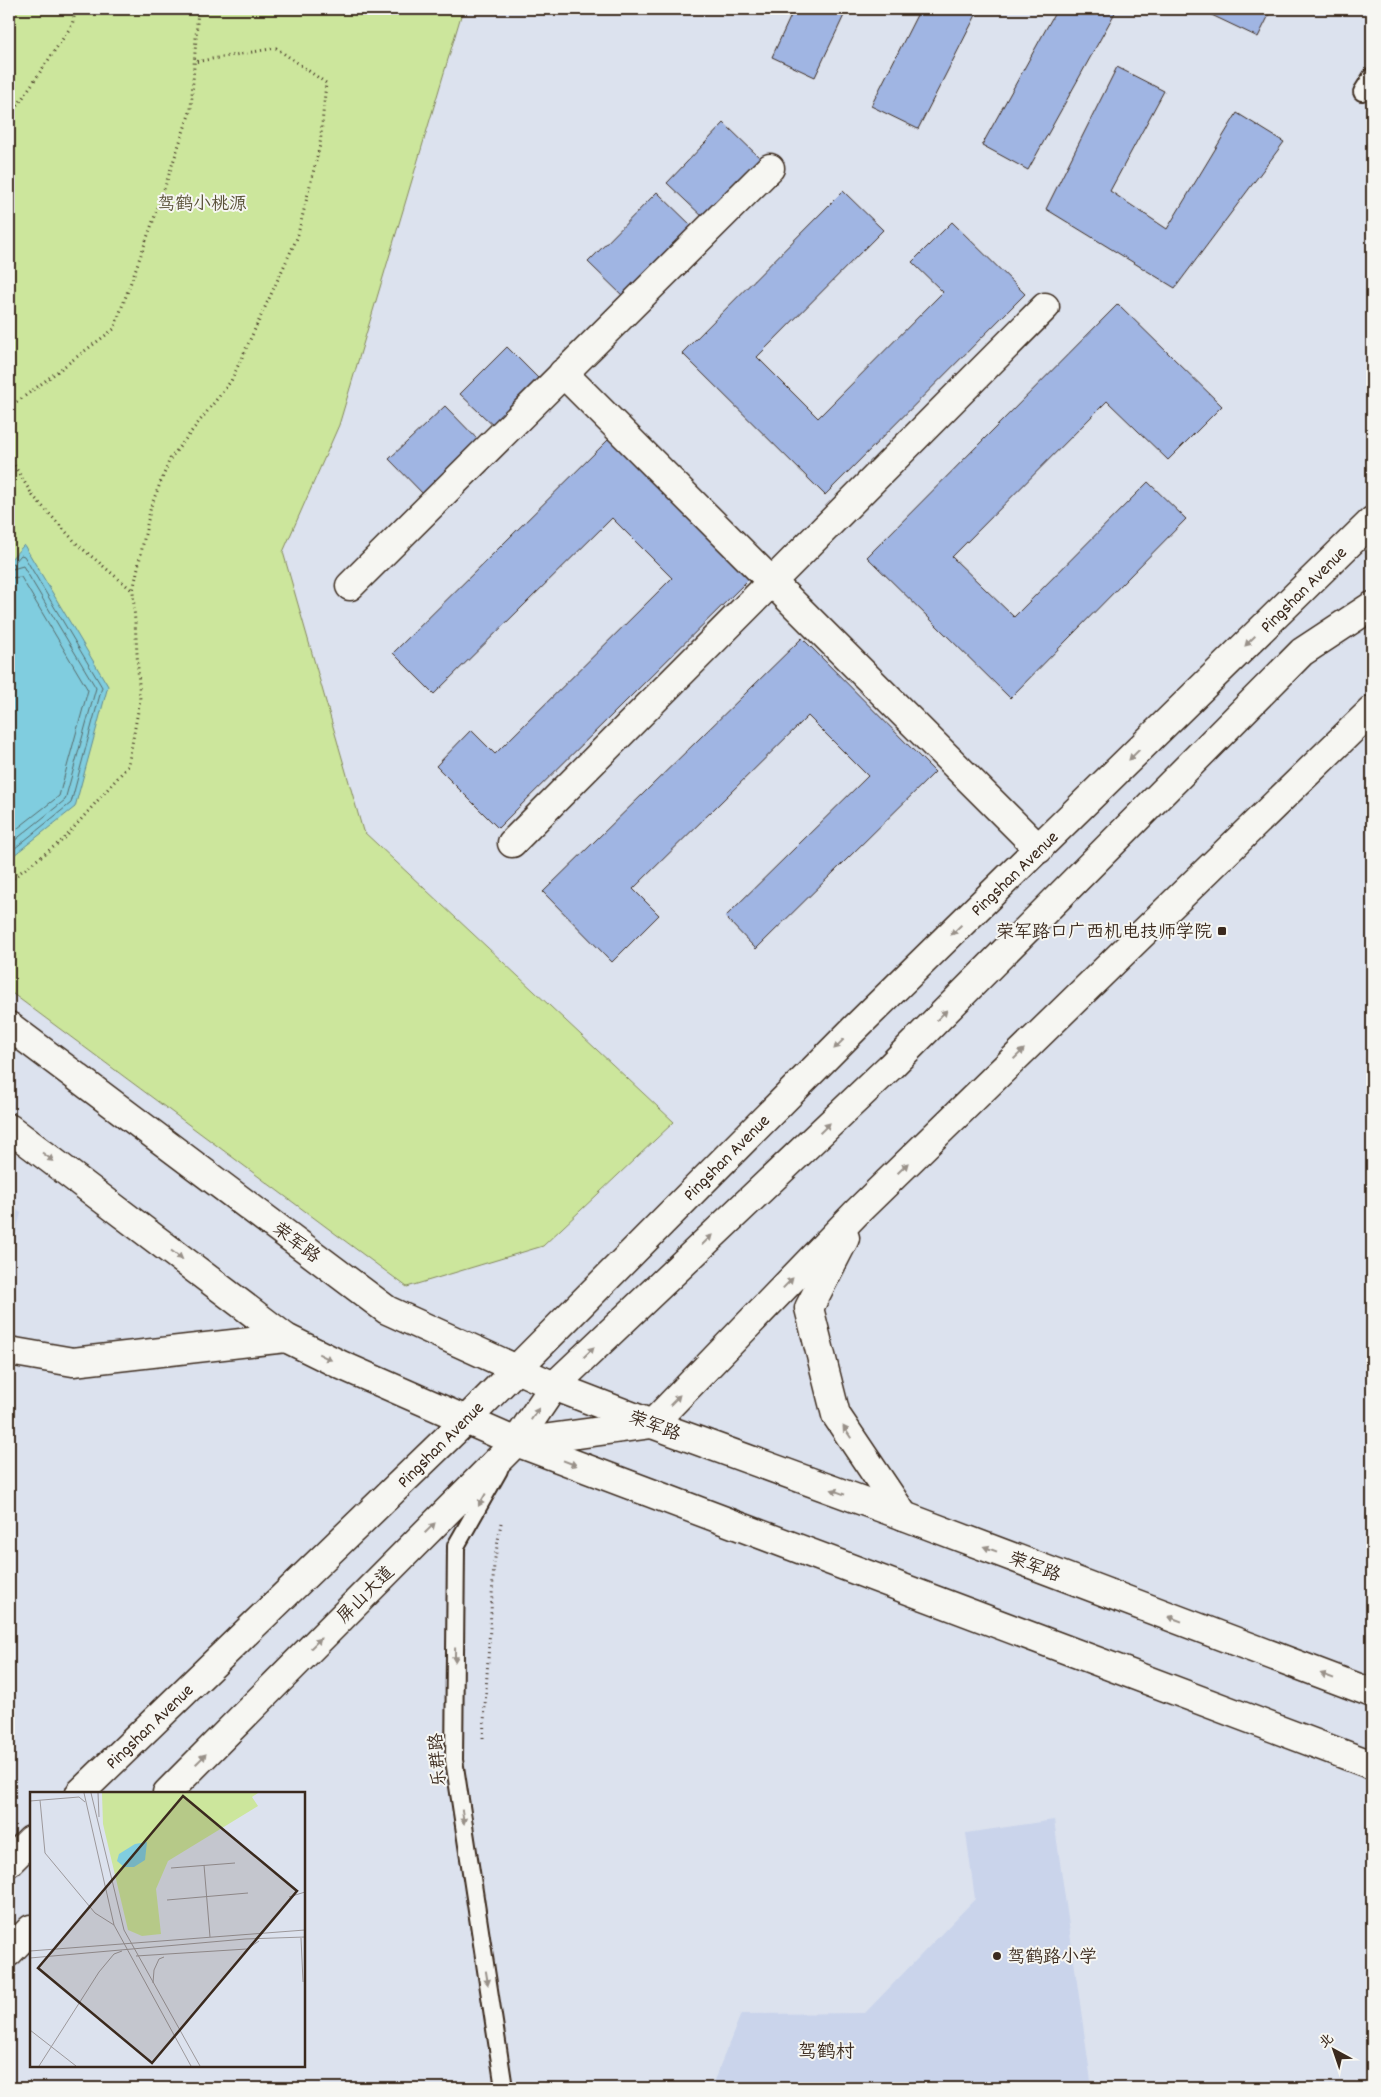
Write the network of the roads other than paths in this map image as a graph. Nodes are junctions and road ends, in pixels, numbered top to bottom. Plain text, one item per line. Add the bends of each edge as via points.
1 (1372, 76) edge
2 (1362, 92) dead end
3 (770, 168) dead end
4 (1045, 307) dead end
5 (564, 373) junction
6 (1372, 521) edge
7 (771, 583) junction
8 (350, 586) dead end
9 (1372, 606) edge
10 (1372, 710) edge
11 (512, 843) dead end
12 (1039, 849) junction
13 (9, 1026) edge
14 (9, 1128) edge
15 (858, 1211) junction
16 (286, 1338) junction
17 (9, 1351) edge
18 (515, 1368) junction
19 (554, 1386) junction
20 (466, 1420) junction
21 (652, 1424) junction
22 (516, 1442) junction
23 (904, 1516) junction
24 (1372, 1693) edge
25 (1372, 1766) edge
26 (81, 1792) edge
27 (168, 1792) edge
28 (30, 1841) edge
29 (9, 1862) edge
30 (30, 1930) edge
31 (9, 1952) edge
32 (504, 2088) edge

1 - 2 lane
3 - 5 main road
4 - 7 main road
5 - 7 main road
5 - 8 main road
6 -> 12 main road, Pingshan Avenue
7 - 11 main road
7 - 12 main road
19 -> 9 main road via 890,1067 1302,652
15 -> 10 main road
12 -> 18 main road, Pingshan Avenue
13 - 18 main road, 荣军路 via 387,1310
14 -> 16 main road
21 -> 15 main road
23 -> 15 main road via 836,1415 808,1308
16 - 17 main road via 73,1362
16 -> 20 main road
18 - 19 main road, 荣军路
18 - 20 main road, Pingshan Avenue
19 - 21 main road, 荣军路
22 -> 19 main road, 屏山大道
20 - 22 main road
20 - 26 main road, Pingshan Avenue
21 - 22 main road
23 -> 21 main road, 荣军路
22 -> 25 main road
27 -> 22 main road, 屏山大道
22 -> 32 lane, 乐群路 via 456,1546 454,1760
24 -> 23 main road, 荣军路
28 - 29 main road
30 - 31 main road

